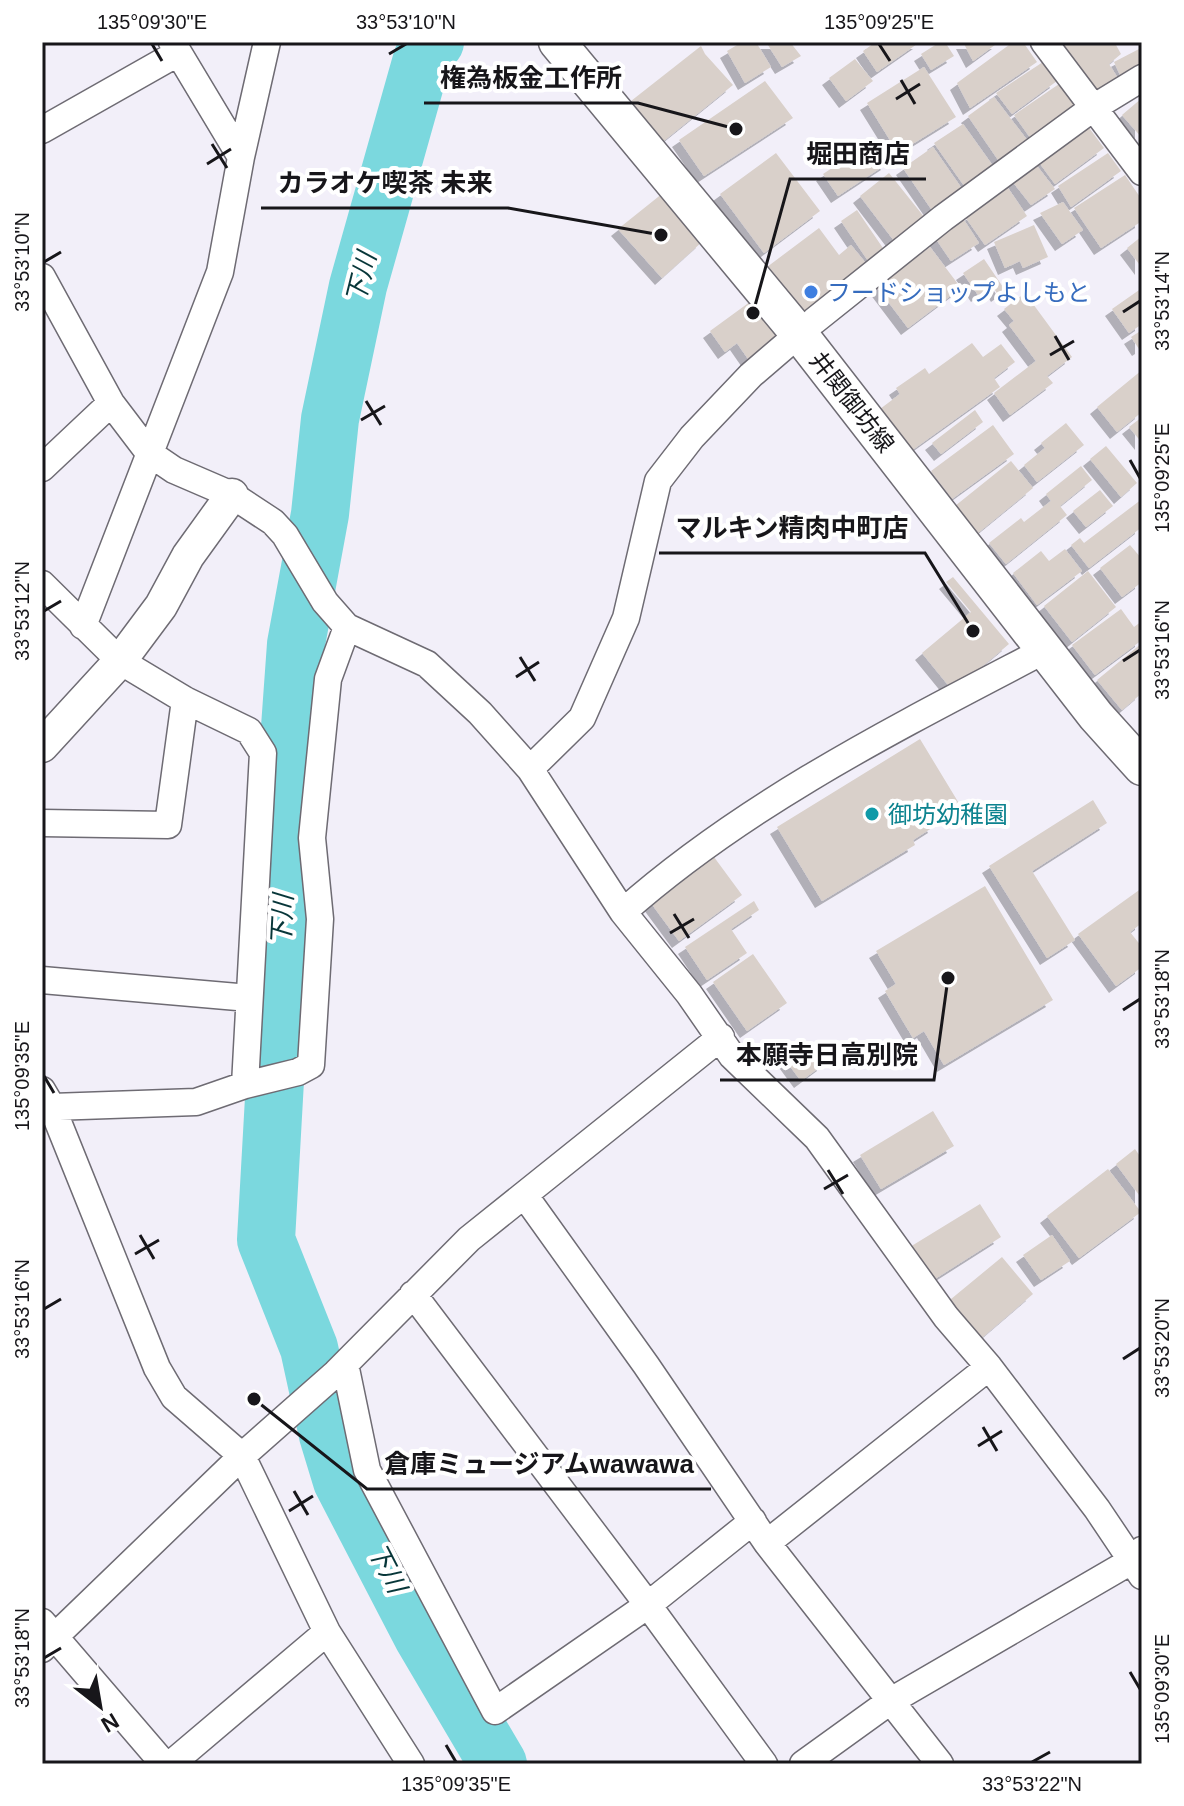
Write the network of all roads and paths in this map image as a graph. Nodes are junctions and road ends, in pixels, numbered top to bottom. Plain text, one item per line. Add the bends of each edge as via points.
1 (267, 42) edge
2 (557, 42) edge
3 (1044, 42) edge
4 (175, 48) edge
5 (1142, 78) edge
6 (1093, 108) junction
7 (42, 130) edge
8 (241, 157) junction
9 (1142, 172) edge
10 (42, 277) edge
11 (800, 335) junction
12 (111, 403) junction
13 (149, 453) junction
14 (42, 468) edge
15 (232, 495) junction
16 (42, 584) edge
17 (83, 626) junction
18 (347, 627) junction
19 (1045, 650) junction
20 (120, 661) junction
21 (185, 700) junction
22 (43, 743) edge
23 (1142, 767) edge
24 (530, 769) junction
25 (42, 823) edge
26 (623, 912) junction
27 (42, 980) edge
28 (249, 998) junction
29 (721, 1037) junction
30 (250, 1083) junction
31 (47, 1098) edge
32 (525, 1196) junction
33 (413, 1294) junction
34 (989, 1367) junction
35 (341, 1369) junction
36 (242, 1456) junction
37 (760, 1532) junction
38 (1139, 1562) edge
39 (648, 1605) junction
40 (327, 1632) junction
41 (46, 1636) edge
42 (889, 1702) junction
43 (164, 1764) edge
44 (171, 1764) edge
45 (411, 1764) edge
46 (764, 1764) edge
47 (803, 1764) edge
48 (940, 1764) edge

1 - 8 street
2 - 11 main road, 井関御坊線
3 - 6 street
4 - 7 street
4 - 8 street
5 - 6 street
6 - 9 street
6 - 11 street via 943,218
8 - 13 street via 220,272
10 - 12 street
11 - 19 main road, 井関御坊線
11 - 24 street via 751,375 658,481 626,618 582,718
12 - 13 street
12 - 14 street
13 - 15 street
13 - 17 street
15 - 18 street via 285,535 325,602
15 - 20 street
16 - 17 street
17 - 20 street
18 - 24 street via 427,664
18 - 30 street via 328,679 312,838 320,919 311,1065
19 - 23 main road, 井関御坊線
19 - 26 street via 900,726 769,804
20 - 21 street
20 - 22 street
21 - 25 street via 168,825
21 - 28 street via 249,731 263,753
24 - 26 street
26 - 29 street
27 - 28 street
28 - 30 street
29 - 32 street
29 - 34 street via 732,1056 817,1138 946,1317
30 - 31 street via 196,1102
31 - 36 street via 157,1368 174,1397
32 - 33 street via 469,1239
32 - 37 street
33 - 35 street
33 - 39 street
34 - 37 street
34 - 38 street
35 - 36 street
35 - 39 street via 367,1470 495,1711
36 - 40 street
36 - 41 street
37 - 39 street
37 - 42 street
38 - 42 street
39 - 46 street
40 - 44 street
40 - 45 street
41 - 43 street
42 - 47 street
42 - 48 street

